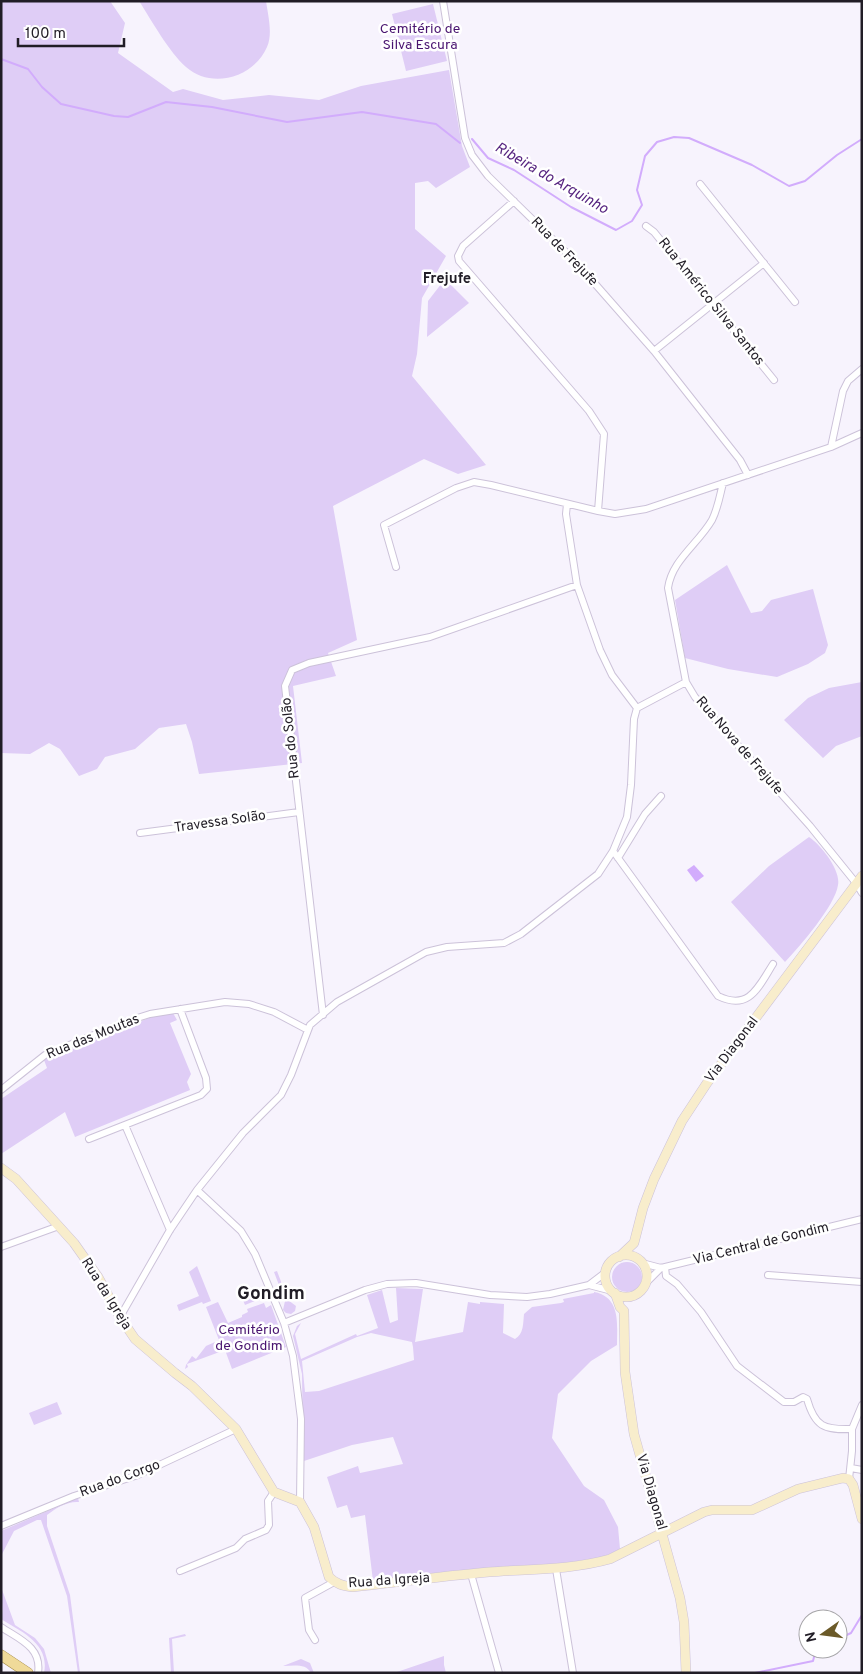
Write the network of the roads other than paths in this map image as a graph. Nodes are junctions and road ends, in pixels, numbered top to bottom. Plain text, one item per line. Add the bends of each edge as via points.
1 (443, 1) edge
2 (700, 184) dead end
3 (514, 202) junction
4 (646, 226) dead end
5 (764, 263) junction
6 (795, 302) dead end
7 (714, 305) junction
8 (654, 351) junction
9 (862, 369) edge
10 (774, 380) dead end
11 (862, 433) edge
12 (831, 447) junction
13 (748, 475) junction
14 (722, 483) junction
15 (568, 504) junction
16 (598, 512) junction
17 (396, 567) dead end
18 (577, 585) junction
19 (686, 682) junction
20 (637, 708) junction
21 (661, 796) dead end
22 (299, 812) junction
23 (140, 833) dead end
24 (613, 851) junction
25 (618, 858) junction
26 (859, 879) edge
27 (862, 893) edge
28 (773, 964) dead end
29 (180, 1010) junction
30 (323, 1015) junction
31 (308, 1030) junction
32 (1, 1090) edge
33 (125, 1125) junction
34 (89, 1139) dead end
35 (1, 1168) edge
36 (197, 1190) junction
37 (862, 1219) edge
38 (59, 1226) junction
39 (170, 1230) junction
40 (634, 1242) junction
41 (1, 1246) edge
42 (619, 1257) junction
43 (640, 1261) junction
44 (663, 1267) junction
45 (606, 1272) junction
46 (768, 1275) dead end
47 (862, 1282) edge
48 (646, 1283) junction
49 (589, 1285) junction
50 (613, 1292) junction
51 (634, 1295) junction
52 (624, 1311) junction
53 (120, 1317) junction
54 (284, 1323) junction
55 (862, 1405) edge
56 (236, 1429) junction
57 (852, 1429) junction
58 (850, 1468) junction
59 (862, 1470) edge
60 (849, 1479) junction
61 (274, 1492) junction
62 (300, 1502) junction
63 (862, 1519) edge
64 (1, 1526) edge
65 (662, 1532) junction
66 (556, 1569) junction
67 (180, 1571) dead end
68 (471, 1574) junction
69 (334, 1582) junction
70 (1, 1627) edge
71 (315, 1640) dead end
72 (1, 1655) edge
73 (28, 1673) edge
74 (38, 1673) edge
75 (499, 1673) edge
76 (573, 1673) edge
77 (686, 1673) edge

1 - 3 street, Rua de Frejufe via 465,138 472,155 488,176
2 - 5 street
3 - 8 street, Rua de Frejufe via 575,261
3 - 16 street via 463,246 458,256 589,411 604,434
4 - 7 street, Rua Américo Silva Santos
5 - 6 street
5 - 7 street
7 - 8 street
7 - 10 street, Rua Américo Silva Santos
8 - 13 street, Rua de Frejufe via 740,460
9 - 12 street via 848,381 843,391
11 - 12 street
12 - 13 street
13 - 14 street
14 - 16 street via 646,509 615,514
14 - 19 street, Rua Nova de Frejufe via 712,520 669,577 668,588
15 - 16 street
15 - 17 street via 474,482 456,488 384,525
15 - 18 street via 566,514
18 - 20 street via 612,675
18 - 22 street, Rua do Solão via 430,637 309,663 292,670 285,686
19 - 20 street
19 - 26 street, Rua Nova de Frejufe via 695,697
20 - 24 street via 627,817
21 - 25 street via 645,814
22 - 23 street, Travessa Solão
22 - 30 street, Rua do Solão
24 - 25 street
24 - 30 street via 598,874 521,934 504,943 447,947 426,952 337,1002
25 - 28 street via 718,996 730,1002 743,1001 757,989
26 - 27 street, Rua Nova de Frejufe
26 - 40 street, Via Diagonal via 682,1121 654,1179
29 - 31 street, Rua das Moutas via 225,1002 249,1004 274,1012
29 - 32 street, Rua das Moutas via 128,1021 45,1055
29 - 33 street via 206,1078 207,1089 201,1095
30 - 31 street
31 - 36 street via 281,1095 243,1133
33 - 34 street
33 - 39 street
35 - 38 street, Rua da Igreja via 16,1179
36 - 39 street
36 - 54 street via 241,1231 255,1254
37 - 44 street, Via Central de Gondim
38 - 41 street
38 - 53 street, Rua da Igreja via 98,1277
39 - 53 street
40 - 42 street
40 - 43 street
42 - 43 street via 633,1256
42 - 45 street via 613,1260
43 - 44 street, Via Central de Gondim
43 - 48 street via 646,1271
44 - 48 street
44 - 57 street via 666,1276 701,1312 737,1366 784,1402 807,1399 816,1421 824,1426
45 - 49 street
45 - 50 street, Via Diagonal
46 - 47 street
48 - 51 street
49 - 50 street
49 - 54 street via 543,1296 520,1297 394,1283 372,1288
50 - 51 street via 624,1297
50 - 52 street, Via Diagonal
51 - 52 street
52 - 65 street, Via Diagonal via 623,1345 634,1434
53 - 56 street, Rua da Igreja via 136,1339 192,1386
54 - 62 street via 293,1356 301,1419
55 - 57 street
56 - 61 street, Rua da Igreja
56 - 64 street, Rua do Corgo via 138,1475 74,1496
57 - 58 street
58 - 59 street
58 - 60 street
60 - 63 street
60 - 65 street, Rua da Igreja via 836,1479 798,1489 752,1510 704,1512
61 - 62 street
61 - 67 street via 268,1501 269,1525 266,1530 244,1539 236,1548
62 - 69 street, Rua da Igreja via 314,1527 329,1577
65 - 66 street, Rua da Igreja via 610,1558
65 - 77 street, Via Diagonal via 680,1598
66 - 68 street, Rua da Igreja
66 - 76 street
68 - 69 street, Rua da Igreja via 353,1587
68 - 75 street
69 - 71 street via 306,1598 309,1630
70 - 74 street via 31,1647 38,1657
72 - 73 main road

